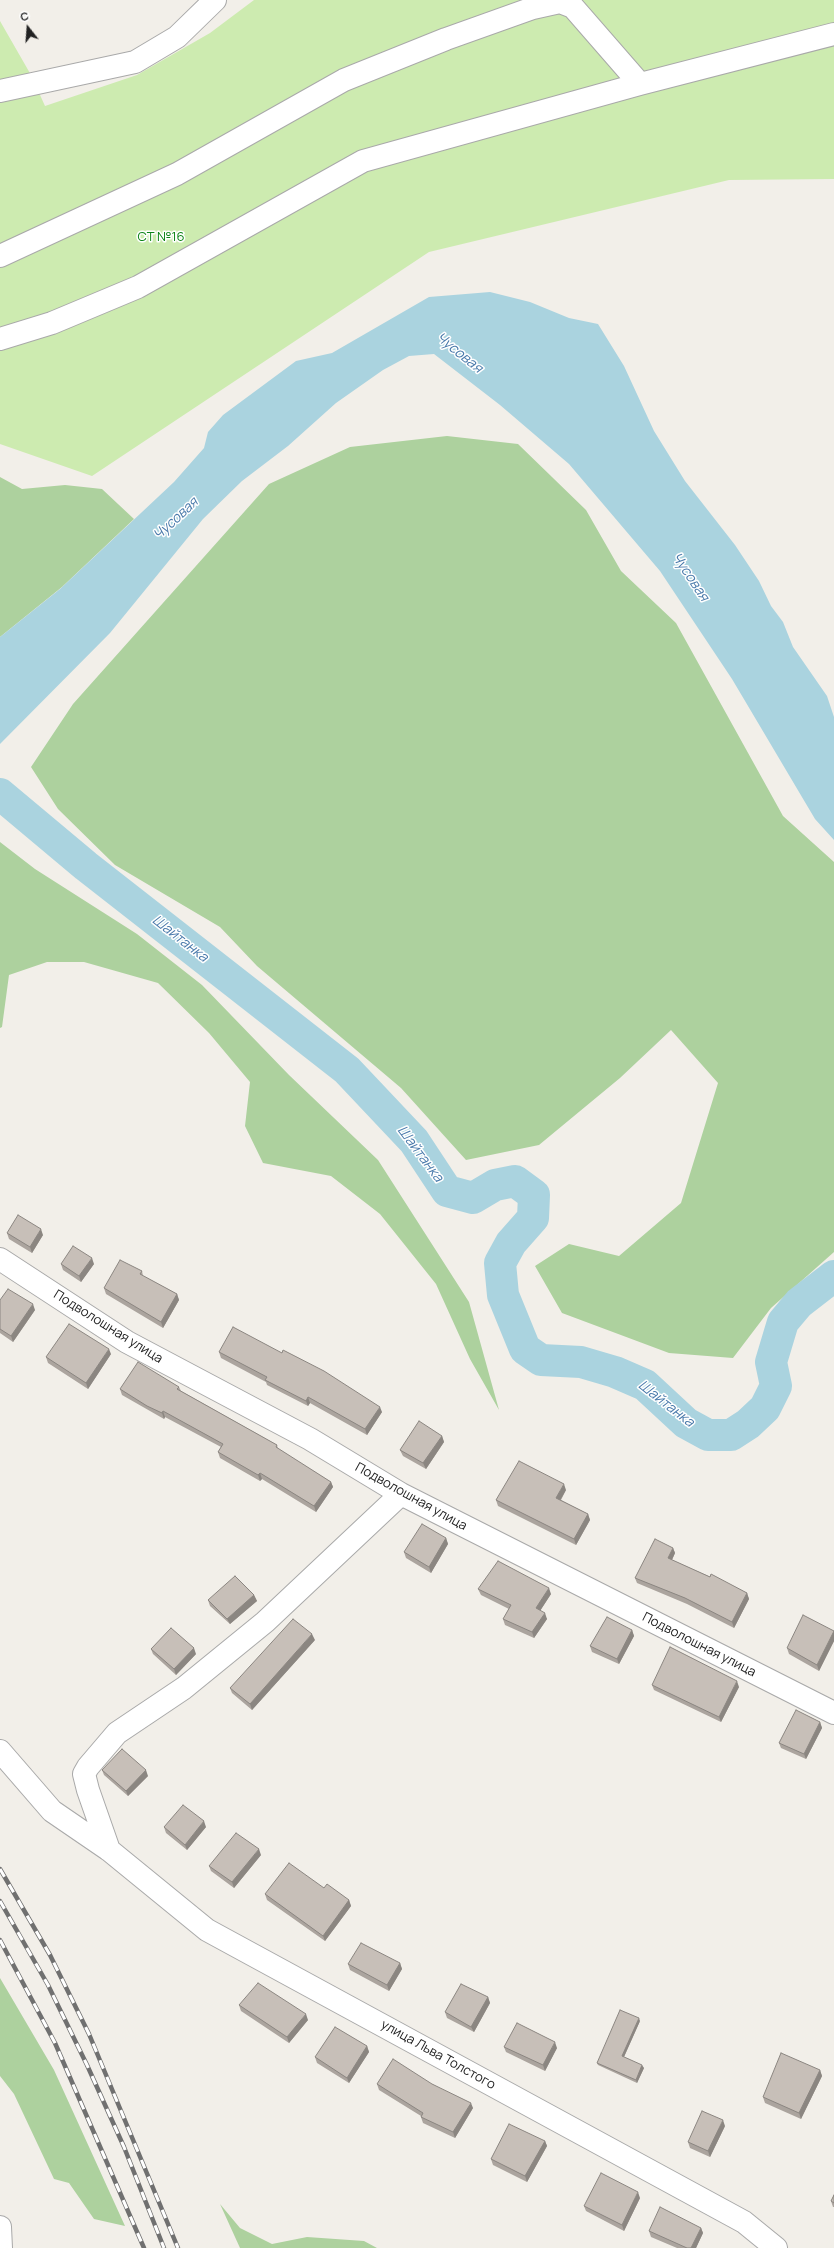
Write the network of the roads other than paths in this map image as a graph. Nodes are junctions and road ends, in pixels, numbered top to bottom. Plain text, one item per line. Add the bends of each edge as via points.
1 (215, 0) edge
2 (834, 34) edge
3 (640, 84) junction
4 (0, 91) edge
5 (0, 256) edge
6 (0, 339) edge
7 (0, 1259) edge
8 (401, 1494) junction
9 (834, 1713) edge
10 (0, 1751) edge
11 (108, 1850) junction
12 (0, 2227) edge
13 (1, 2248) edge
14 (776, 2248) edge

1 - 4 street via 177,37 135,62
2 - 3 street
3 - 5 street via 573,7 560,2 533,8 446,39 344,80 177,174
3 - 6 street via 363,161 138,286 52,323
7 - 8 street, Подволошная улица via 127,1342 310,1439
8 - 9 street, Подволошная улица
8 - 11 street via 265,1622 184,1688 117,1733 88,1767 84,1774
10 - 11 street, улица Льва Толстого via 52,1811
11 - 14 street, улица Льва Толстого via 206,1930 744,2222
12 - 13 street

